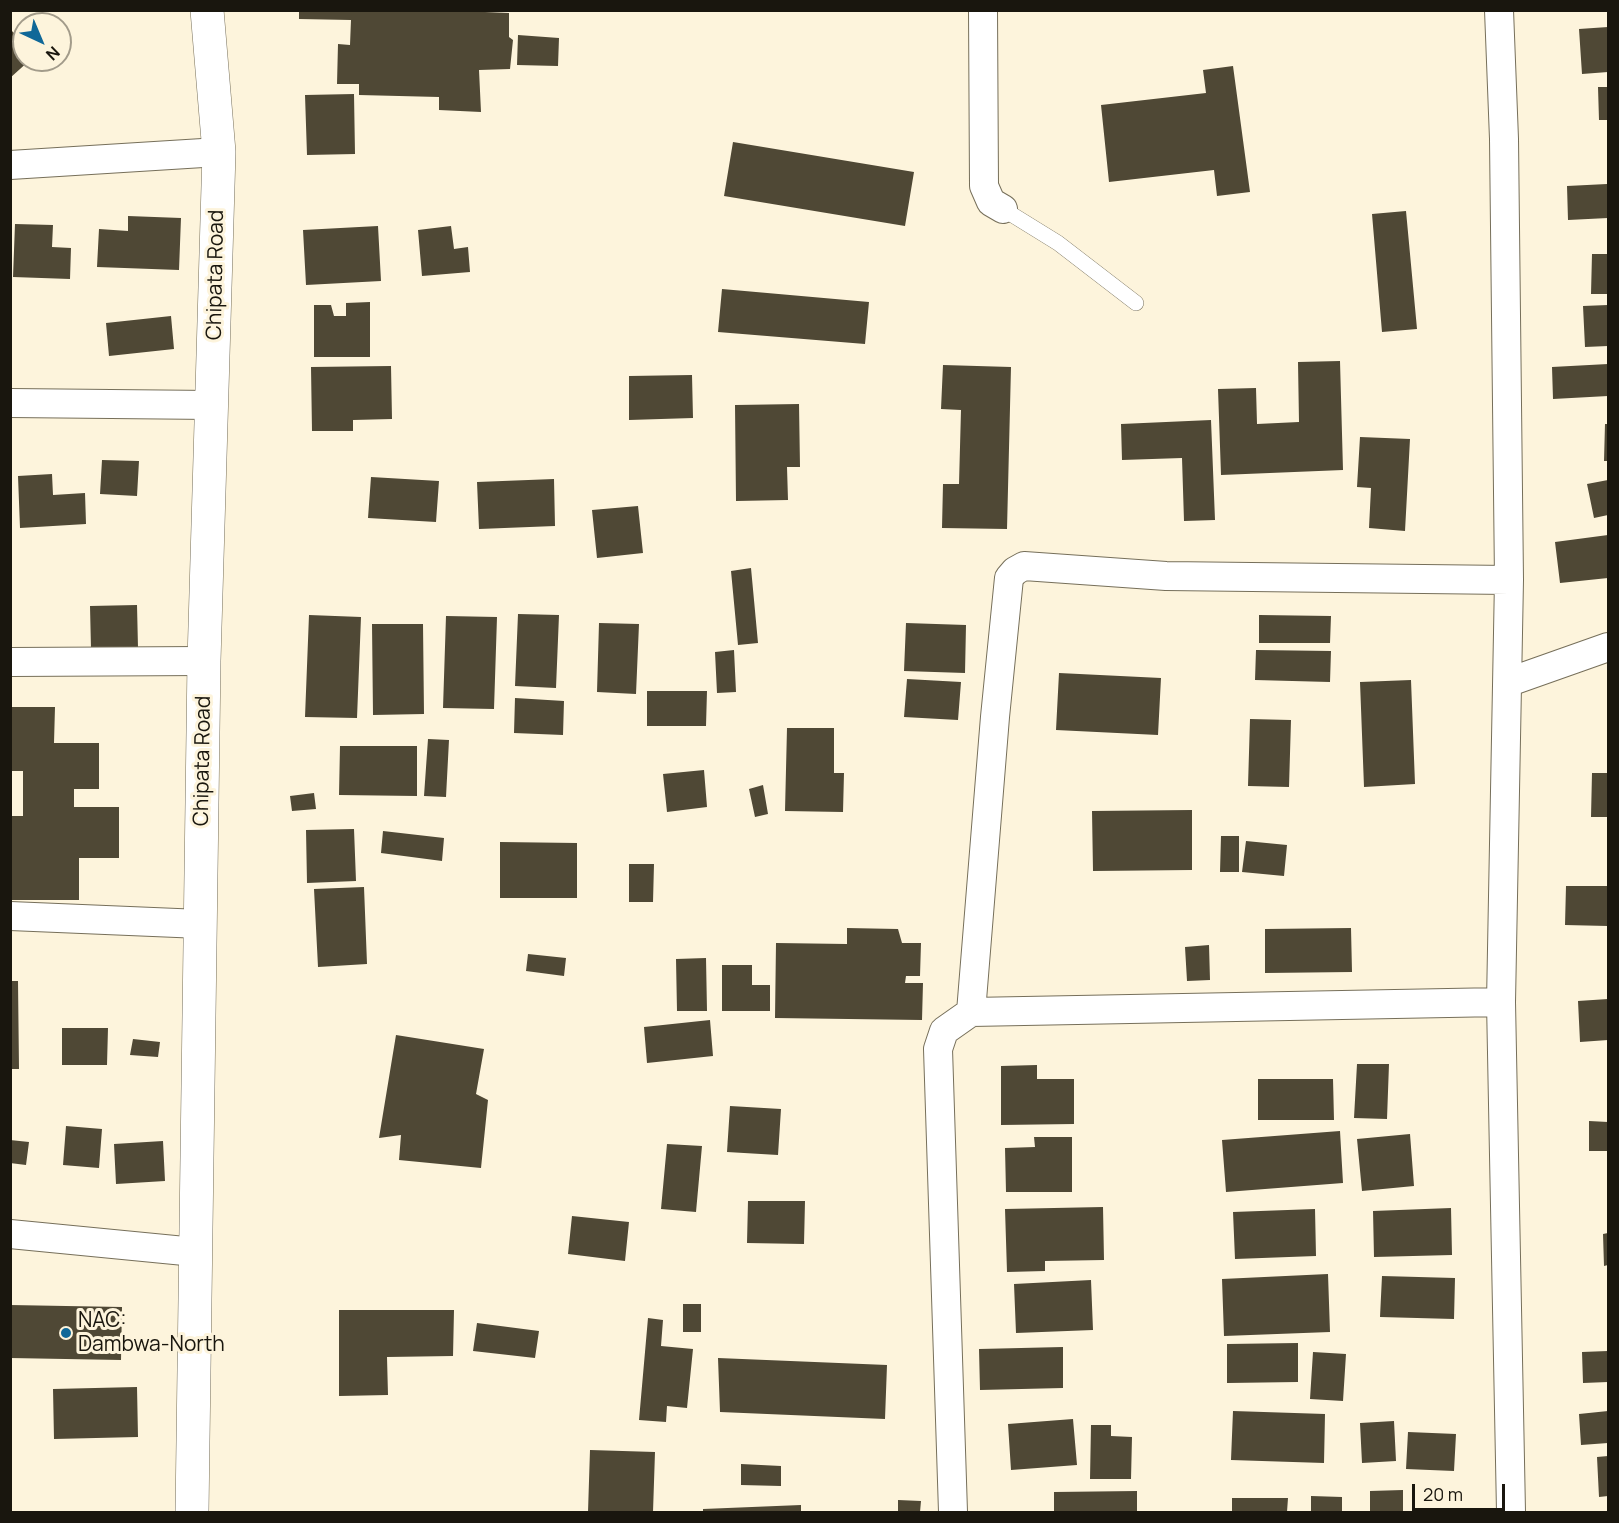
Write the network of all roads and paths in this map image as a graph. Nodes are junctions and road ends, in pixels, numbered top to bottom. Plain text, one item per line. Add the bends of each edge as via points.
1 (207, 10) edge
2 (983, 10) edge
3 (1499, 10) edge
4 (219, 152) junction
5 (10, 165) edge
6 (1003, 209) joint
7 (1136, 303) dead end
8 (10, 403) edge
9 (212, 405) junction
10 (1509, 580) junction
11 (1608, 647) edge
12 (204, 661) junction
13 (10, 662) edge
14 (1509, 682) junction
15 (10, 916) edge
16 (201, 924) junction
17 (1501, 1002) junction
18 (971, 1012) junction
19 (10, 1234) edge
20 (195, 1252) junction
21 (192, 1512) edge
22 (953, 1512) edge
23 (1511, 1512) edge

1 - 4 street, Chipata Road
2 - 6 street via 984,186 991,202
3 - 10 street
4 - 5 street
4 - 9 street, Chipata Road
6 - 7 lane via 1058,243
8 - 9 street
9 - 12 street, Chipata Road
10 - 14 street
10 - 18 street via 1166,576 1023,566 1015,571 1007,584
11 - 14 street
12 - 13 street
12 - 16 street, Chipata Road
14 - 17 street
15 - 16 street
16 - 20 street, Chipata Road
17 - 18 street
17 - 23 street
18 - 22 street via 944,1031 938,1048
19 - 20 street
20 - 21 street, Chipata Road

